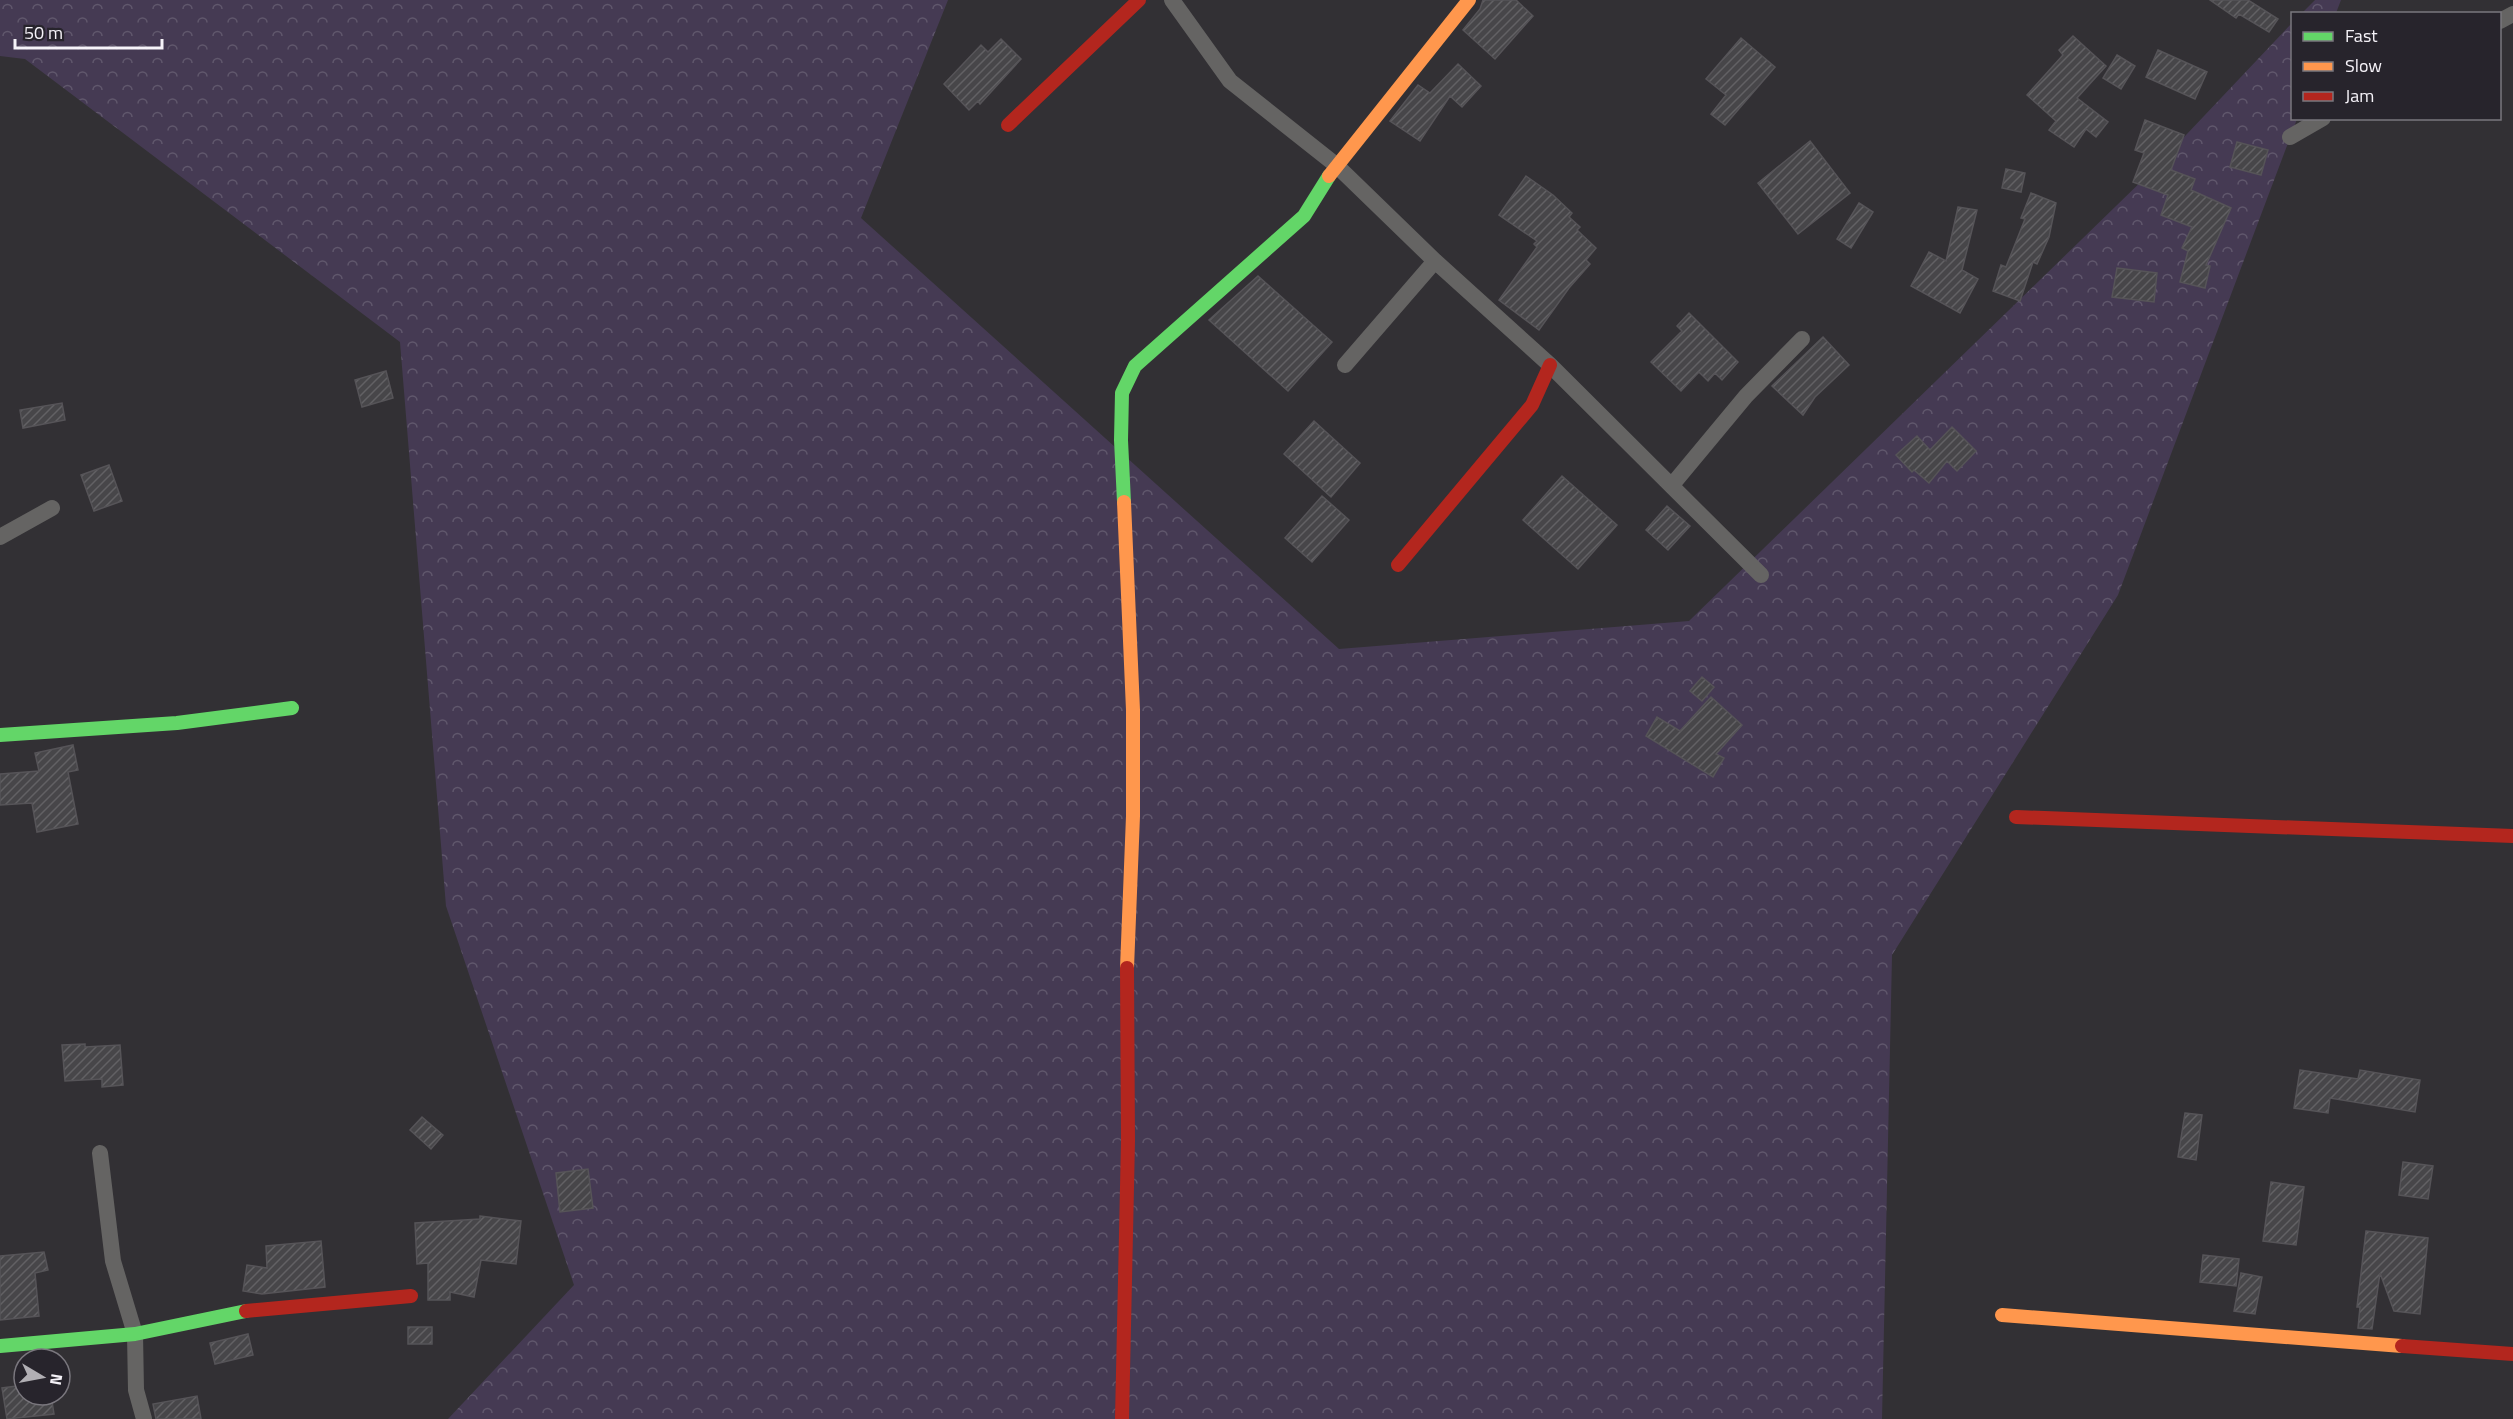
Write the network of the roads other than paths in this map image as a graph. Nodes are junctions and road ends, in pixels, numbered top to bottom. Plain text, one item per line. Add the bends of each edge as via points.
1 (1139, 0) edge
2 (1172, 0) edge
3 (1469, 0) edge
4 (2320, 120) edge
5 (1008, 125) dead end
6 (2290, 137) dead end
7 (1336, 165) junction
8 (1435, 261) junction
9 (1802, 339) dead end
10 (1345, 365) dead end
11 (1550, 365) junction
12 (1672, 485) junction
13 (52, 508) dead end
14 (0, 537) edge
15 (1398, 565) dead end
16 (1761, 575) dead end
17 (292, 708) dead end
18 (0, 735) edge
19 (2016, 817) dead end
20 (2513, 836) edge
21 (100, 1154) dead end
22 (411, 1296) dead end
23 (2002, 1315) dead end
24 (135, 1334) junction
25 (0, 1346) edge
26 (2513, 1354) edge
27 (144, 1419) edge
28 (1122, 1419) edge

1 - 5 street
2 - 7 street via 1230,81
3 - 7 street
4 - 6 street
7 - 8 street
7 - 28 street via 1305,216 1135,366 1122,393 1133,710
8 - 10 street
8 - 11 street
9 - 12 street via 1746,396
11 - 12 street
11 - 15 street via 1532,405
12 - 16 street
13 - 14 street
17 - 18 street via 177,723
19 - 20 street
21 - 24 street via 113,1261
22 - 24 street via 256,1309
23 - 26 street
24 - 25 street
24 - 27 street via 136,1390

